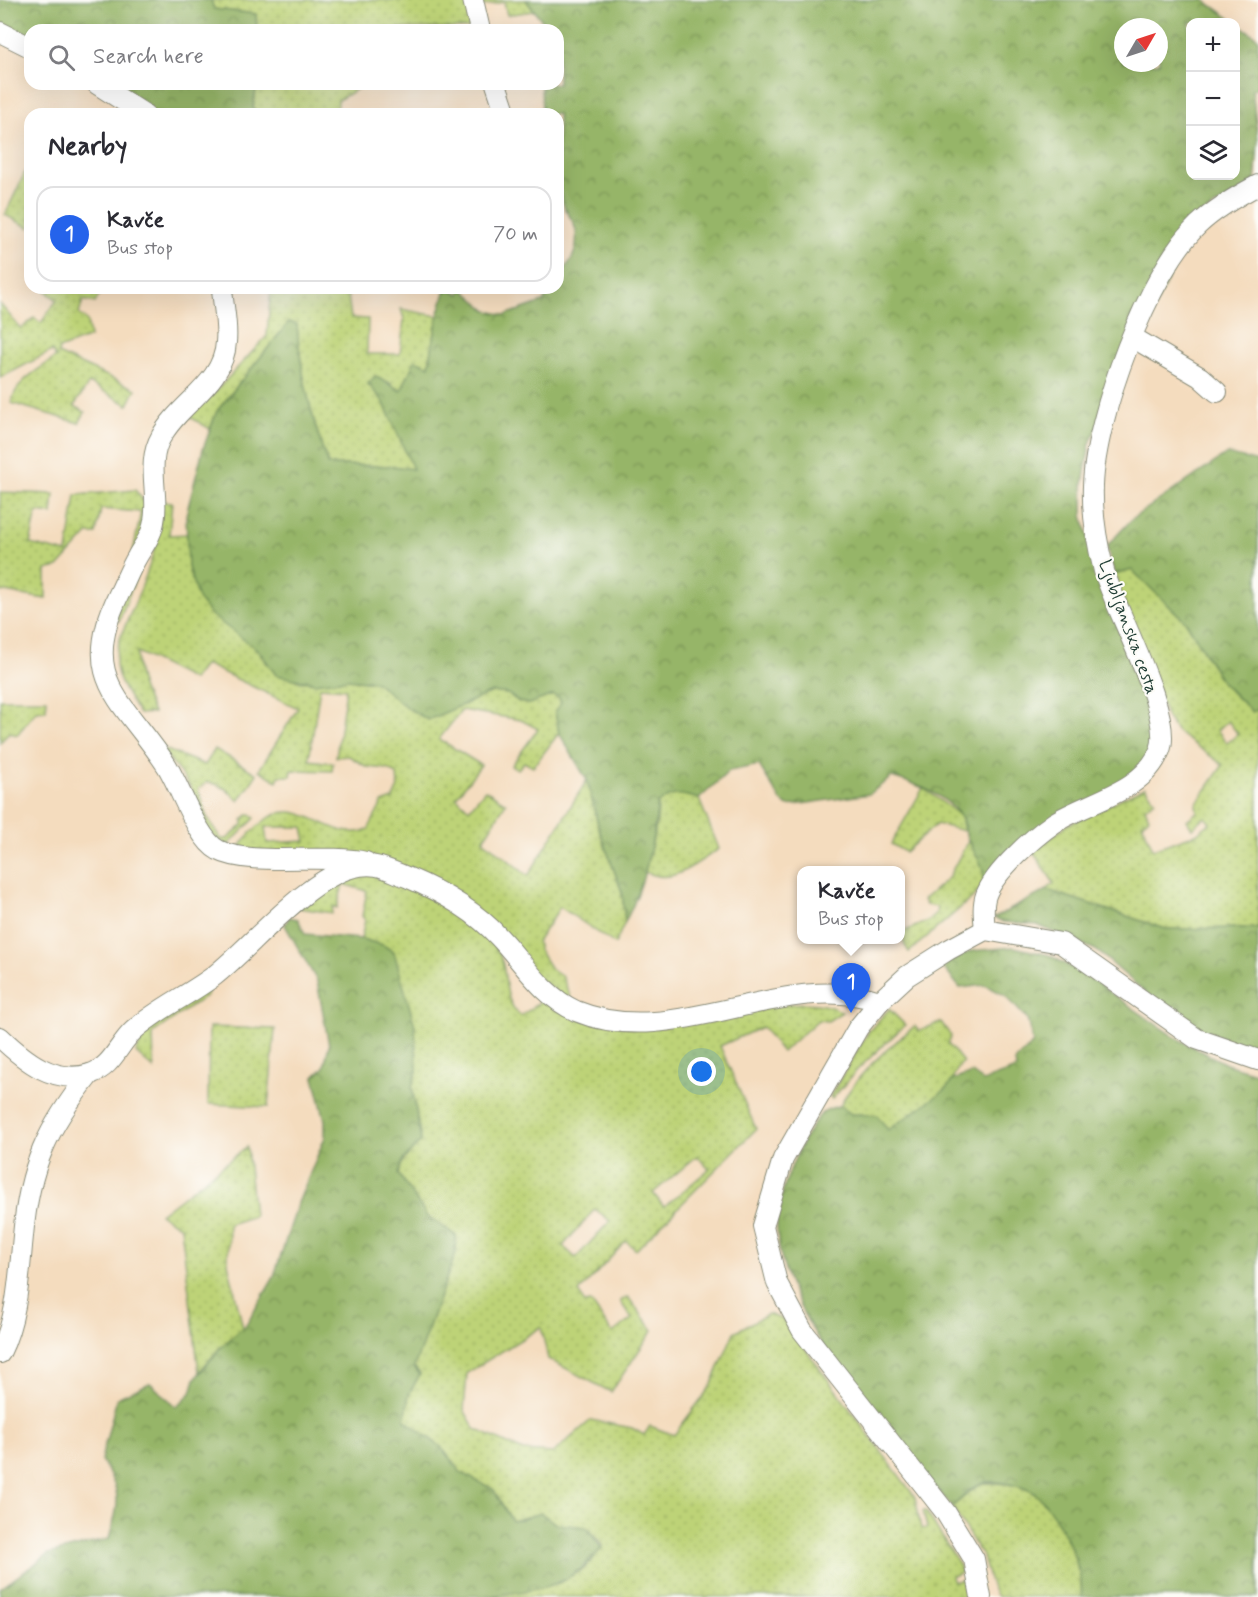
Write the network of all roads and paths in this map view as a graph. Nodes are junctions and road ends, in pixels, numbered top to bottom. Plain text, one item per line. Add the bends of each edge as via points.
1 (473, 0) edge
2 (479, 24) edge
3 (0, 32) edge
4 (24, 44) edge
5 (106, 90) edge
6 (498, 90) edge
7 (135, 108) edge
8 (504, 108) edge
9 (1258, 185) edge
10 (222, 294) edge
11 (1132, 337) junction
12 (1217, 392) dead end
13 (374, 864) junction
14 (985, 930) junction
15 (880, 1001) junction
16 (0, 1037) edge
17 (1258, 1060) edge
18 (90, 1074) junction
19 (0, 1353) edge
20 (981, 1597) edge

1 - 2 street
3 - 4 street
5 - 7 street
6 - 8 street
9 - 11 street, Ljubljanska cesta via 1198,225 1173,254
10 - 13 street via 226,344 221,367 177,413 160,438 154,459 154,523 148,543 114,604 100,648 103,668 125,711 176,780 202,837 216,850 237,857 343,857
11 - 12 street via 1200,376
11 - 14 street, Ljubljanska cesta via 1120,363 1103,425 1093,485 1095,525 1104,572 1161,718 1161,749 1144,773 1116,794 1054,823 1012,859 986,893
13 - 15 street via 455,900 498,936 549,993 574,1010 598,1018 665,1021 836,993
13 - 18 street via 349,869 320,882 213,976 133,1031 108,1063
14 - 15 street via 907,976
14 - 17 street via 1061,943 1197,1039
15 - 20 street via 858,1028 783,1159 763,1226 777,1283 802,1330 946,1514 974,1559
16 - 18 street via 40,1070 65,1076
18 - 19 street via 69,1100 40,1149 23,1234 19,1287

